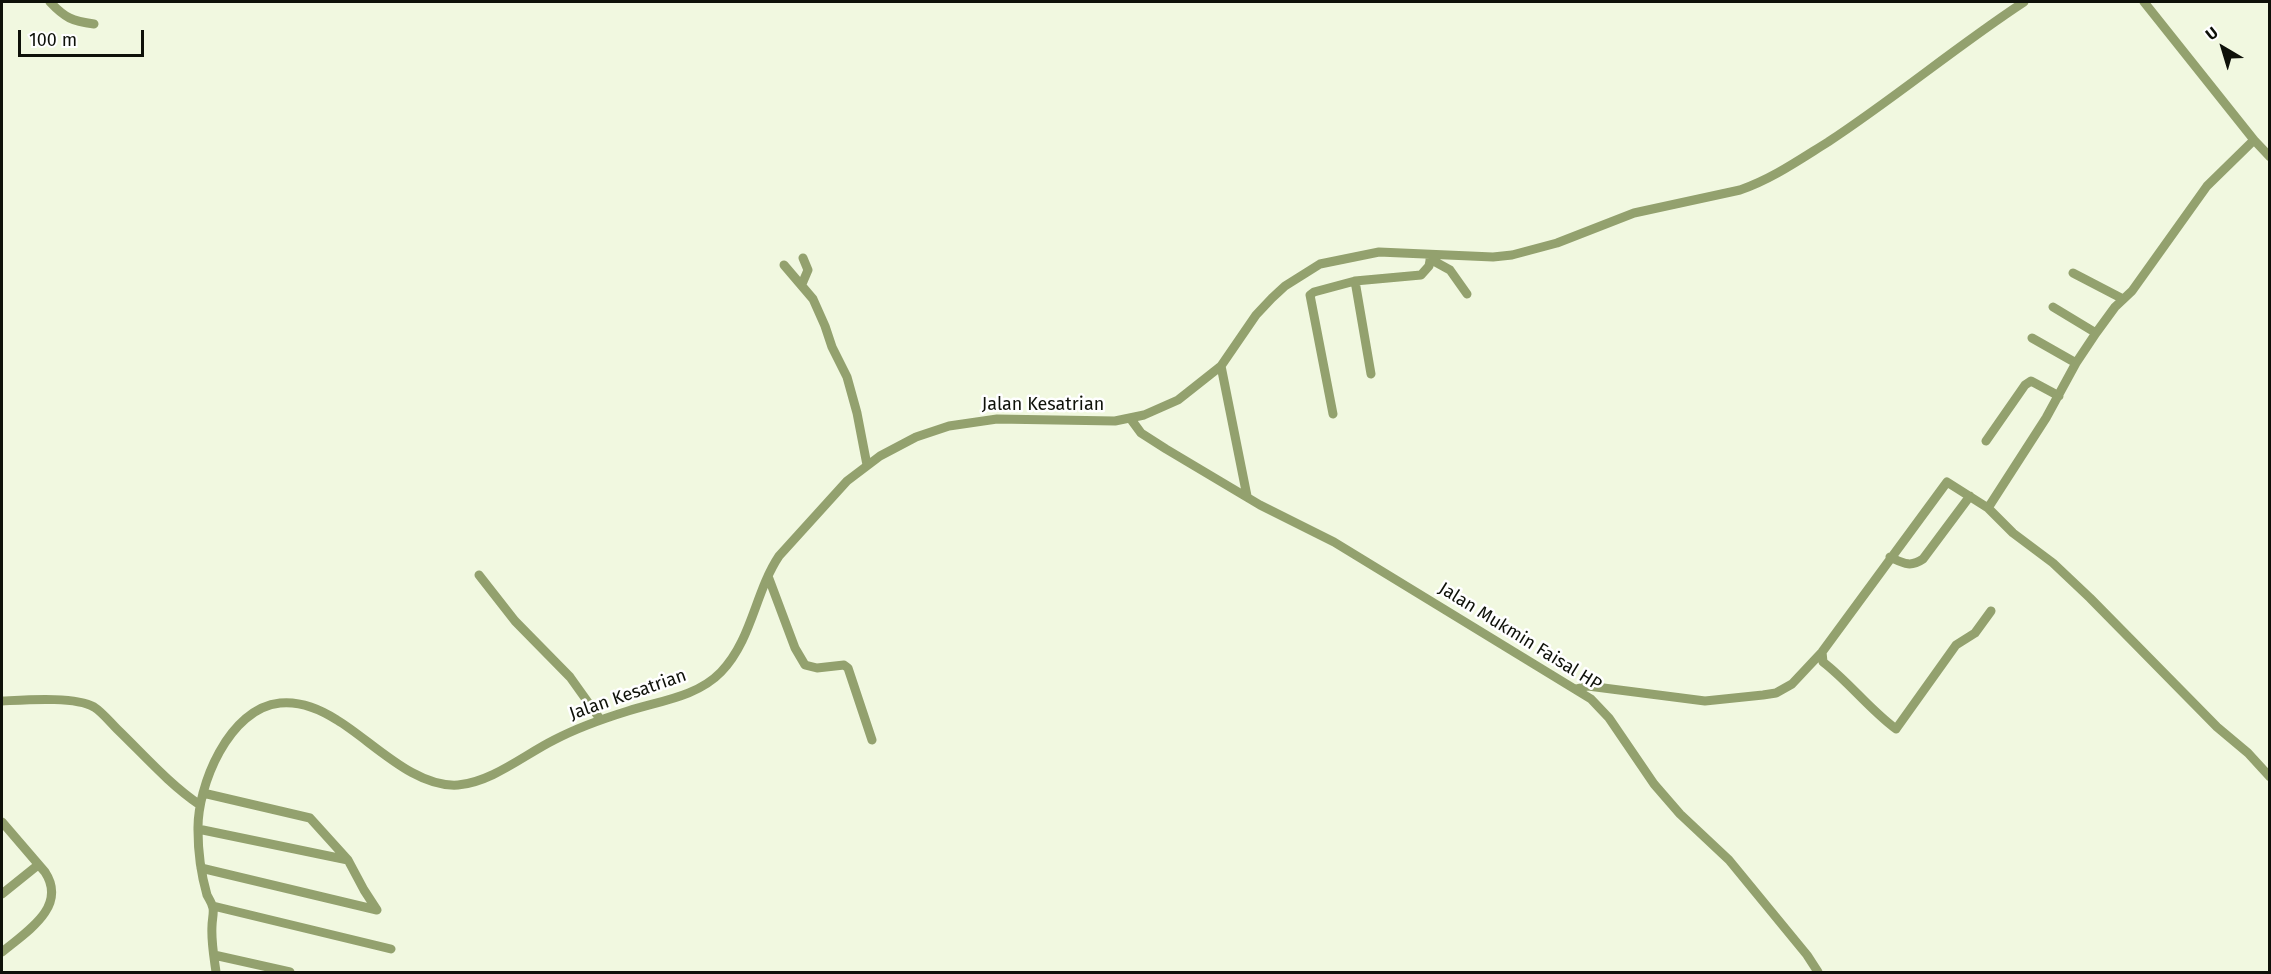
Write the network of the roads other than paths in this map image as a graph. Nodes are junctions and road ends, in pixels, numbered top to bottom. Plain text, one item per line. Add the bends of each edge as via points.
1 (50, 2) edge
2 (2025, 2) edge
3 (2144, 2) edge
4 (94, 24) dead end
5 (2254, 140) junction
6 (2270, 157) edge
7 (1431, 257) junction
8 (803, 258) dead end
9 (783, 266) dead end
10 (2073, 273) dead end
11 (1355, 281) junction
12 (802, 284) junction
13 (1467, 294) dead end
14 (2123, 299) junction
15 (2053, 307) dead end
16 (2096, 333) junction
17 (2032, 338) dead end
18 (2076, 363) junction
19 (1221, 366) junction
20 (1371, 374) dead end
21 (2059, 396) junction
22 (1333, 414) dead end
23 (1130, 418) junction
24 (1986, 441) dead end
25 (867, 465) junction
26 (1247, 496) junction
27 (1970, 496) junction
28 (1988, 508) junction
29 (1890, 557) junction
30 (479, 575) dead end
31 (768, 576) junction
32 (1991, 611) dead end
33 (1822, 652) junction
34 (1576, 689) junction
35 (2, 702) edge
36 (600, 719) junction
37 (872, 740) dead end
38 (2270, 777) edge
39 (202, 793) junction
40 (200, 805) junction
41 (2, 822) edge
42 (198, 829) junction
43 (348, 860) junction
44 (38, 865) junction
45 (201, 868) junction
46 (2, 894) edge
47 (213, 906) junction
48 (391, 949) dead end
49 (2, 952) edge
50 (214, 955) junction
51 (216, 972) edge
52 (290, 972) edge
53 (1818, 972) edge

1 - 4 street via 74,21
2 - 7 street, Jalan Kesatrian via 1986,26 1859,121 1782,172 1754,185 1634,213 1557,243 1512,255
3 - 5 street
5 - 6 street
5 - 14 street via 2207,186
7 - 11 street via 1421,275
7 - 13 street via 1450,270
7 - 19 street, Jalan Kesatrian via 1379,252 1320,264 1272,298
8 - 12 street via 808,270
9 - 12 street
10 - 14 street
11 - 20 street
11 - 22 street via 1310,295
12 - 25 street via 813,299 850,384
14 - 16 street
15 - 16 street
16 - 18 street
17 - 18 street
18 - 21 street
19 - 23 street, Jalan Kesatrian via 1178,400
19 - 26 street
21 - 24 street via 2031,381
21 - 28 street
23 - 25 street, Jalan Kesatrian via 1101,422 997,419 958,424 916,437
23 - 26 street, Jalan Mukmin Faisal HP via 1141,433
25 - 31 street, Jalan Kesatrian via 825,504 779,556
26 - 34 street, Jalan Mukmin Faisal HP via 1334,542
27 - 28 street
27 - 29 street via 1923,559 1908,565
27 - 29 street via 1947,482
28 - 38 street via 2083,591
29 - 33 street
30 - 36 street via 515,621 570,678
31 - 36 street, Jalan Kesatrian via 742,641 720,673 690,692
31 - 37 street via 805,665 848,668
32 - 33 street via 1975,633 1956,645 1896,729 1823,662
33 - 34 street via 1792,684 1763,695 1705,701 1588,686
34 - 53 street, Jalan Mukmin Faisal HP via 1604,711 1654,784 1729,860
35 - 40 street via 75,701 94,707 182,793
36 - 39 street, Jalan Kesatrian via 483,779 458,785 410,772 336,719 301,704 281,703 258,710 236,728 211,768
39 - 40 street, Jalan Kesatrian
39 - 43 street via 310,818
40 - 42 street, Jalan Kesatrian
41 - 44 street
42 - 43 street
42 - 45 street, Jalan Kesatrian
43 - 45 street via 377,910
44 - 46 street
44 - 49 street via 51,880 49,907
45 - 47 street, Jalan Kesatrian
47 - 48 street
47 - 50 street, Jalan Kesatrian
50 - 51 street, Jalan Kesatrian
50 - 52 street

